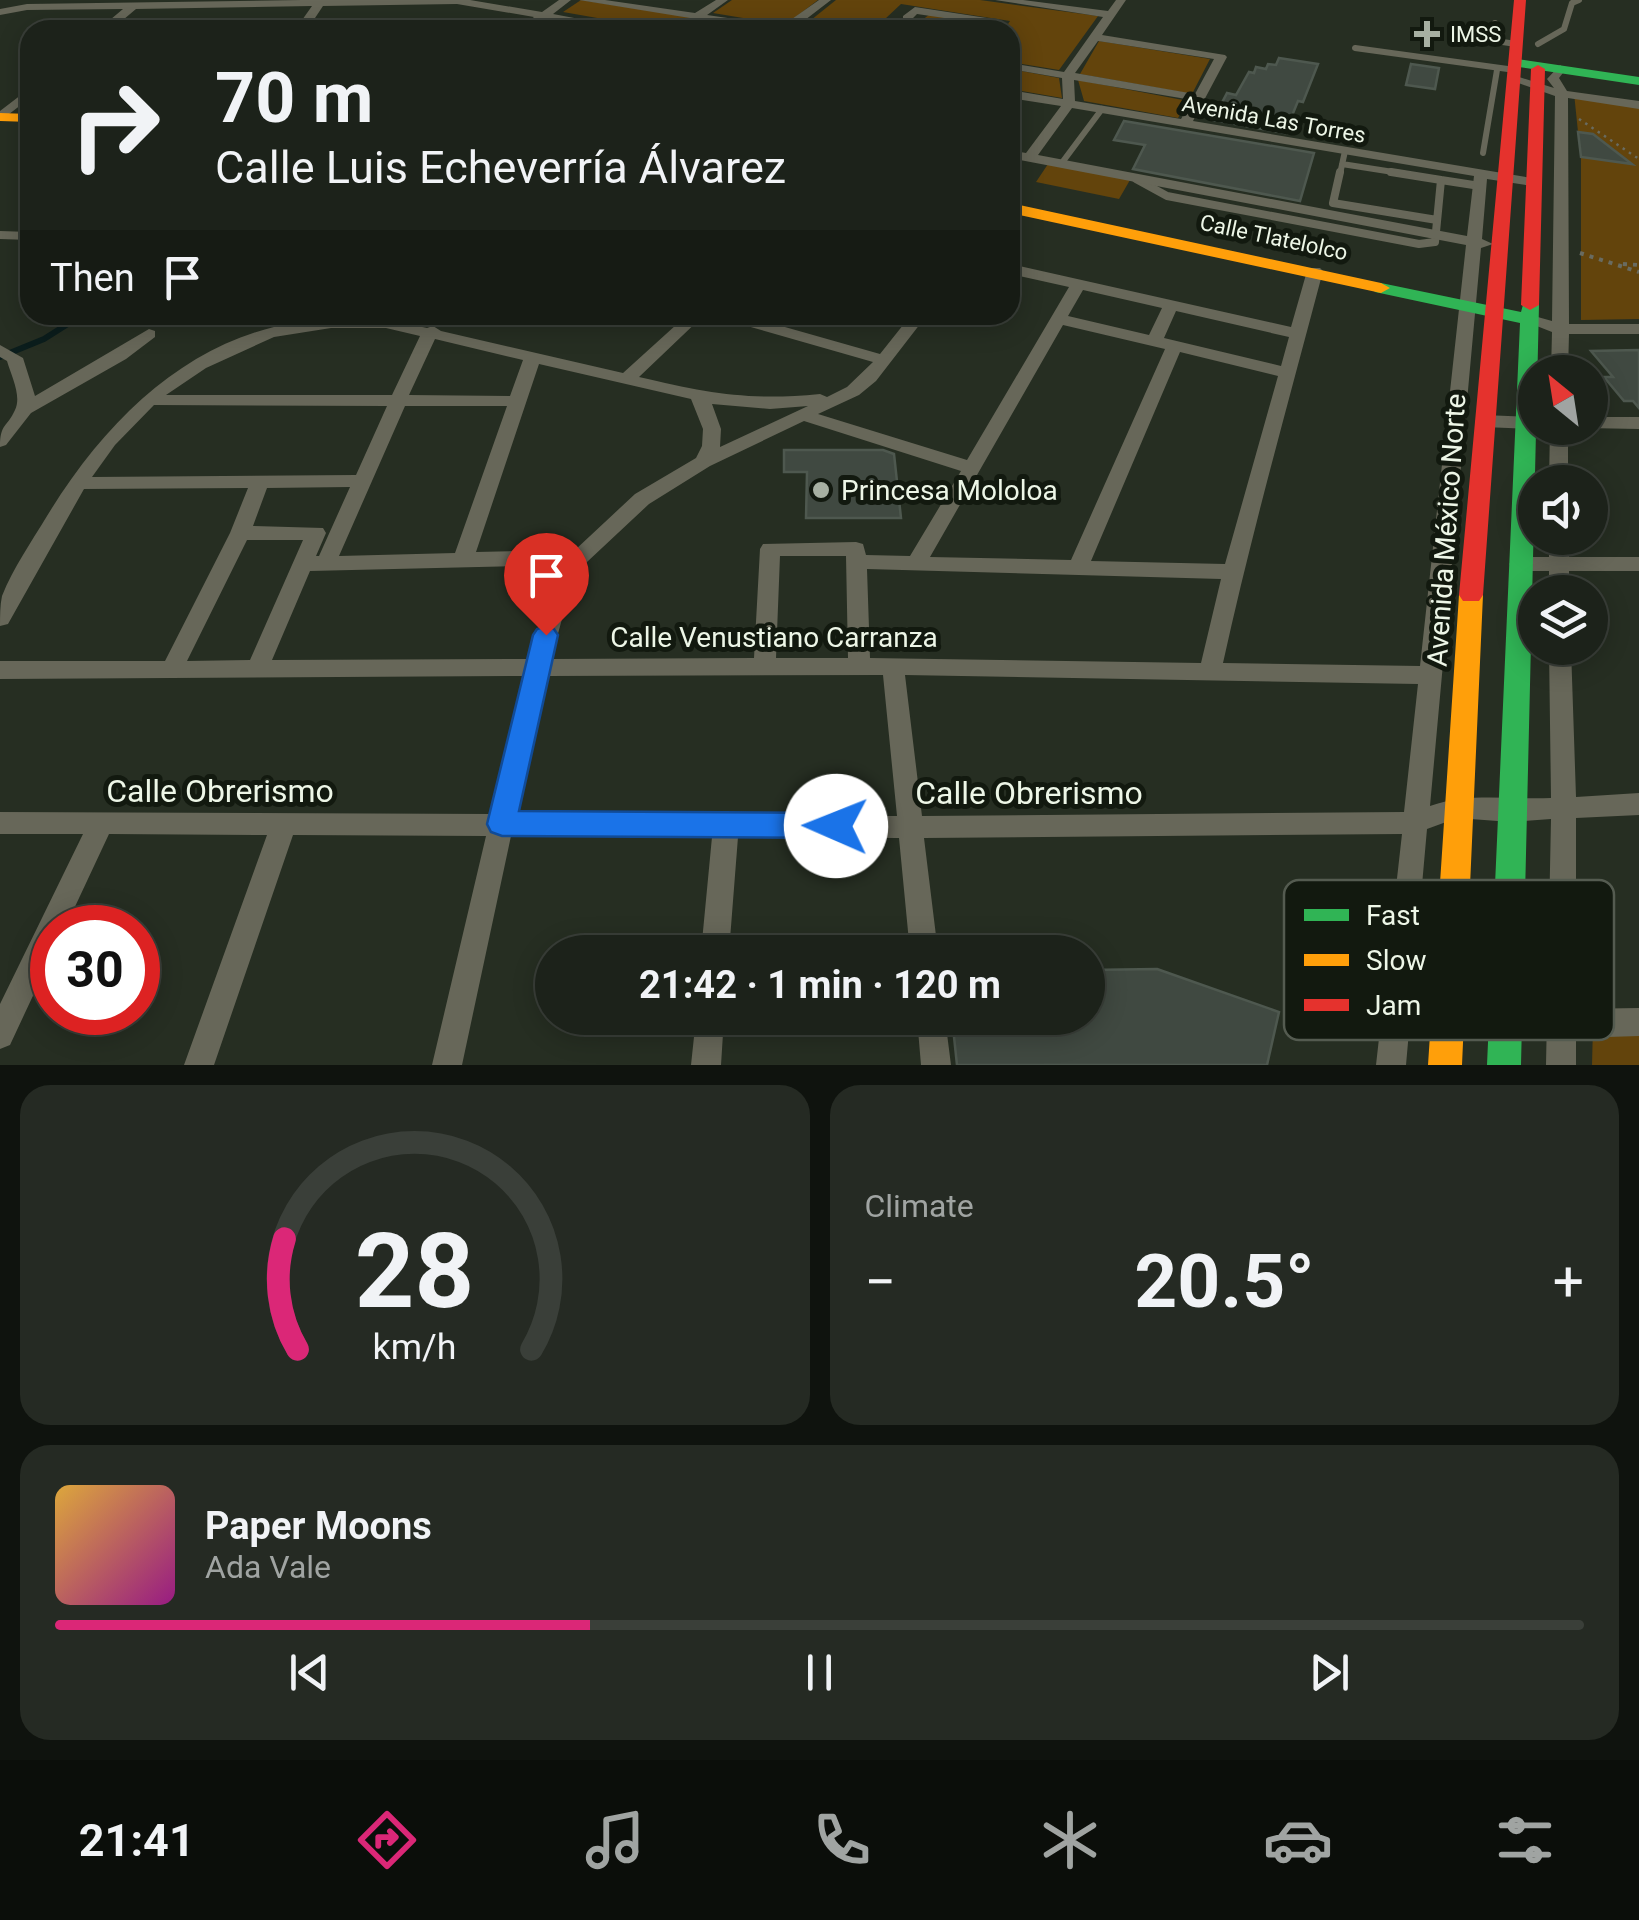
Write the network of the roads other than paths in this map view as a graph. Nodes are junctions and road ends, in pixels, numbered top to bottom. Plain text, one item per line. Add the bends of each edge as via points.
1 (566, 0) edge
2 (584, 0) edge
3 (723, 0) edge
4 (826, 0) edge
5 (1000, 0) edge
6 (1121, 0) edge
7 (1520, 0) edge
8 (1538, 0) edge
9 (1579, 0) edge
10 (321, 2) edge
11 (137, 3) edge
12 (0, 12) edge
13 (1110, 15) junction
14 (544, 16) junction
15 (698, 16) junction
16 (906, 18) dead end
17 (116, 20) edge
18 (538, 20) edge
19 (569, 20) edge
20 (723, 20) edge
21 (799, 20) edge
22 (980, 20) edge
23 (1495, 23) dead end
24 (1094, 37) junction
25 (1355, 48) dead end
26 (1020, 68) edge
27 (1530, 68) junction
28 (1068, 76) junction
29 (1639, 81) edge
30 (1020, 96) edge
31 (1199, 98) junction
32 (20, 100) edge
33 (1069, 104) junction
34 (1639, 105) edge
35 (1102, 109) junction
36 (0, 117) edge
37 (1186, 124) junction
38 (1483, 153) dead end
39 (1020, 156) edge
40 (1029, 158) junction
41 (1344, 158) junction
42 (1061, 164) junction
43 (1136, 178) junction
44 (1506, 178) junction
45 (1441, 180) junction
46 (1480, 180) junction
47 (1532, 182) junction
48 (1333, 203) junction
49 (1020, 210) edge
50 (1310, 210) junction
51 (1437, 228) junction
52 (1473, 242) junction
53 (1498, 246) junction
54 (1316, 271) junction
55 (1020, 272) edge
56 (1079, 284) junction
57 (1466, 304) junction
58 (1171, 305) junction
59 (1492, 310) junction
60 (1059, 319) junction
61 (1527, 320) junction
62 (289, 325) edge
63 (330, 325) edge
64 (385, 325) edge
65 (426, 325) edge
66 (685, 325) edge
67 (777, 325) edge
68 (911, 325) edge
69 (1561, 329) junction
70 (1639, 329) edge
71 (433, 332) junction
72 (150, 334) dead end
73 (268, 334) junction
74 (1299, 334) junction
75 (1154, 341) junction
76 (1174, 346) junction
77 (0, 350) edge
78 (532, 355) junction
79 (1528, 355) edge
80 (1560, 355) edge
81 (884, 360) junction
82 (1288, 373) junction
83 (627, 378) junction
84 (852, 391) junction
85 (698, 397) junction
86 (148, 400) junction
87 (398, 401) junction
88 (517, 401) junction
89 (25, 409) junction
90 (802, 415) junction
91 (1484, 421) junction
92 (1518, 422) edge
93 (1608, 423) edge
94 (1639, 423) edge
95 (0, 441) edge
96 (1528, 445) edge
97 (703, 462) junction
98 (973, 468) junction
99 (362, 481) junction
100 (260, 482) junction
101 (81, 483) junction
102 (240, 533) junction
103 (1558, 555) edge
104 (580, 558) junction
105 (464, 560) junction
106 (856, 562) junction
107 (917, 562) junction
108 (326, 563) junction
109 (302, 564) junction
110 (1519, 564) junction
111 (1639, 564) edge
112 (1558, 565) junction
113 (1078, 567) junction
114 (1233, 572) junction
115 (1558, 575) edge
116 (0, 618) edge
117 (1560, 665) edge
118 (537, 666) junction
119 (765, 666) junction
120 (859, 666) junction
121 (893, 666) junction
122 (258, 667) junction
123 (172, 668) junction
124 (0, 670) edge
125 (1210, 672) junction
126 (1428, 674) junction
127 (1490, 680) junction
128 (1639, 804) edge
129 (1564, 805) junction
130 (1457, 808) junction
131 (1511, 811) junction
132 (0, 823) edge
133 (1414, 823) junction
134 (102, 824) junction
135 (284, 824) junction
136 (502, 824) junction
137 (726, 824) junction
138 (910, 827) junction
139 (1409, 880) edge
140 (1454, 880) edge
141 (1509, 880) edge
142 (1563, 880) edge
143 (716, 935) edge
144 (922, 935) edge
145 (1639, 1022) edge
146 (1614, 1023) edge
147 (0, 1035) edge
148 (709, 1035) edge
149 (933, 1035) edge
150 (1393, 1040) edge
151 (1446, 1040) edge
152 (1505, 1040) edge
153 (200, 1065) edge
154 (446, 1065) edge
155 (706, 1065) edge
156 (936, 1065) edge
157 (1391, 1065) edge
158 (1445, 1065) edge
159 (1504, 1065) edge

1 - 14 street
2 - 15 street
3 - 15 street
4 - 21 street
5 - 13 street
6 - 13 street
7 - 27 main road, Avenida México Norte
8 - 27 main road, Avenida México Norte
9 - 27 lane
10 - 11 street
10 - 14 street via 457,2
11 - 12 street
11 - 17 street
13 - 24 street
14 - 18 street
14 - 19 street
15 - 20 street
16 - 22 street via 915,10
23 - 27 lane via 1496,41
24 - 28 street
24 - 31 street via 1221,57
25 - 27 lane
26 - 28 street, Avenida Las Torres
27 - 29 main road
27 - 34 street
27 - 38 lane
27 - 44 main road, Avenida México Norte
27 - 47 main road, Avenida México Norte
27 - 69 street, Avenida México Norte via 1563,112
28 - 31 street, Avenida Las Torres
28 - 33 street
30 - 33 street, Avenida Las Torres
31 - 37 street
32 - 36 street
33 - 35 street, Avenida Las Torres
33 - 40 street
35 - 37 street, Avenida Las Torres
35 - 42 lane
37 - 41 street, Avenida Las Torres
39 - 40 street
40 - 42 street
41 - 45 lane
41 - 46 street, Avenida Las Torres
41 - 48 lane
42 - 43 street
43 - 50 street
43 - 51 lane via 1167,196 1400,240 1428,244
44 - 46 street, Avenida Las Torres
44 - 47 street, Avenida Las Torres
44 - 53 main road, Avenida México Norte
45 - 46 lane
45 - 51 lane
46 - 52 street, Avenida México Norte
47 - 61 main road, Avenida México Norte
48 - 50 lane
48 - 51 lane
49 - 54 main road, Calle Tlatelolco
50 - 51 street
51 - 52 street
52 - 53 street
52 - 57 street, Avenida México Norte
53 - 59 main road, Avenida México Norte
54 - 57 main road, Calle Tlatelolco
54 - 74 street
55 - 56 street
56 - 58 street
56 - 60 street
57 - 59 main road, Calle Tlatelolco
57 - 126 street, Avenida México Norte
58 - 74 street
58 - 75 street
59 - 61 main road, Calle Tlatelolco
59 - 91 main road, Avenida México Norte
60 - 75 street
60 - 98 street
61 - 69 street
61 - 79 main road, Avenida México Norte
62 - 73 street
63 - 73 street
64 - 71 street
65 - 71 street
66 - 83 street
67 - 81 street
68 - 81 street
69 - 70 street
69 - 80 street, Avenida México Norte
71 - 78 street
71 - 87 street
72 - 89 street
73 - 86 street via 208,359
74 - 82 street
75 - 76 street
76 - 82 street
76 - 113 street
77 - 89 street via 15,358
78 - 83 street
78 - 88 street
81 - 84 street
82 - 114 street
83 - 85 street
84 - 85 street via 770,404
84 - 90 street
85 - 97 street via 712,421 712,451
86 - 87 street
86 - 101 street
87 - 88 street
87 - 99 street
88 - 105 street
89 - 95 street
90 - 97 street
90 - 98 street
91 - 92 street
91 - 127 main road, Avenida México Norte
93 - 94 street
96 - 110 main road, Avenida México Norte
97 - 104 street via 642,499
98 - 107 street
99 - 100 street
99 - 108 street
100 - 101 street
100 - 102 street
101 - 116 street
102 - 109 street via 316,533
102 - 123 street
103 - 112 street
104 - 105 street
104 - 118 street via 560,590
105 - 108 street
106 - 107 street
106 - 119 street via 856,549 770,549
106 - 120 street
107 - 113 street
108 - 109 street
109 - 122 street
110 - 112 street
110 - 127 main road, Avenida México Norte
111 - 112 street
112 - 115 street
113 - 114 street
114 - 125 street
117 - 129 street
118 - 119 street, Calle Venustiano Carranza
118 - 122 street, Calle Venustiano Carranza
118 - 136 street
119 - 120 street, Calle Venustiano Carranza
120 - 121 street, Calle Venustiano Carranza
121 - 125 street, Calle Venustiano Carranza
121 - 138 street
122 - 123 street, Calle Venustiano Carranza
123 - 124 street, Calle Venustiano Carranza
125 - 126 street, Calle Venustiano Carranza
126 - 133 street, Avenida México Norte
127 - 130 main road, Avenida México Norte
127 - 131 main road, Avenida México Norte
128 - 129 street
129 - 131 street
129 - 142 street
130 - 131 street
130 - 133 street, Calle Obrerismo
130 - 140 main road, Avenida México Norte
131 - 141 main road, Avenida México Norte
132 - 134 street, Calle Obrerismo
133 - 138 street, Calle Obrerismo
133 - 139 street, Avenida México Norte
134 - 135 street, Calle Obrerismo
134 - 147 street
135 - 136 street, Calle Obrerismo
135 - 153 street
136 - 137 street, Calle Obrerismo
136 - 154 street
137 - 138 street, Calle Obrerismo
137 - 143 street
138 - 144 street
145 - 146 street
148 - 155 street
149 - 156 street
150 - 157 street, Avenida México Norte
151 - 158 main road, Avenida México Norte
152 - 159 main road, Avenida México Norte

